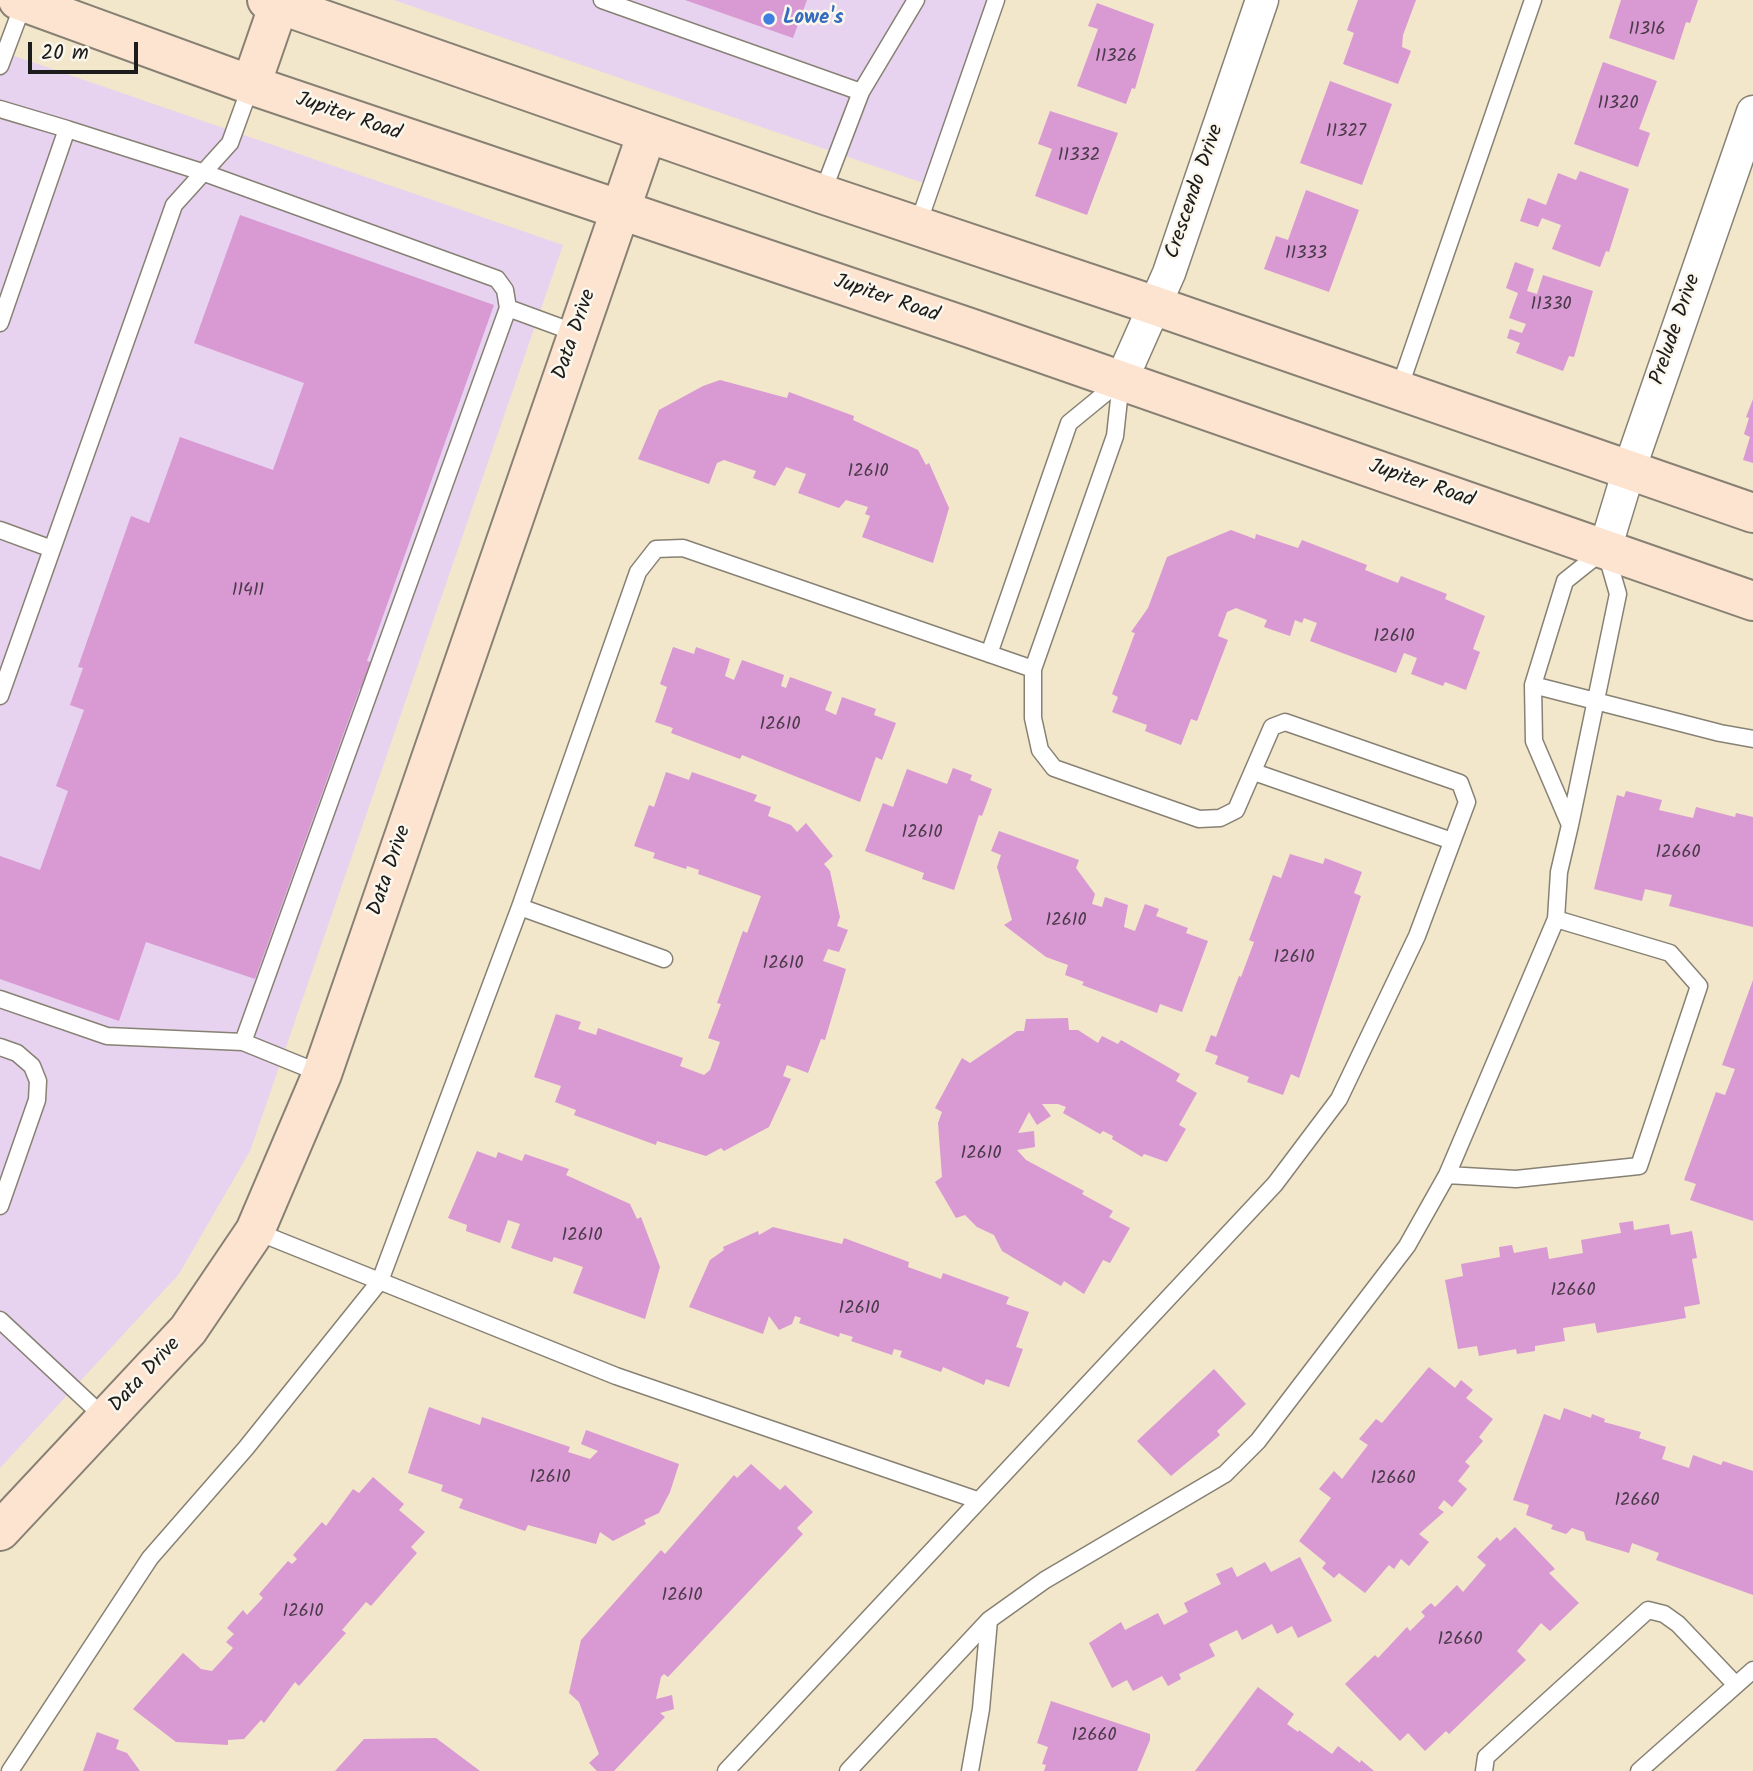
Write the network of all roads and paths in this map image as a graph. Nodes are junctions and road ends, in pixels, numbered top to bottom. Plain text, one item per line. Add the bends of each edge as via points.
1 (602, 0) edge
2 (916, 0) edge
3 (996, 0) edge
4 (1262, 0) edge
5 (1533, 0) edge
6 (21, 1) edge
7 (276, 1) edge
8 (0, 66) edge
9 (251, 85) junction
10 (861, 92) junction
11 (0, 109) edge
12 (1753, 112) edge
13 (67, 129) junction
14 (647, 133) junction
15 (202, 172) junction
16 (822, 194) junction
17 (621, 209) junction
18 (917, 227) junction
19 (1153, 305) junction
20 (508, 308) junction
21 (0, 323) edge
22 (576, 333) junction
23 (1121, 381) junction
24 (1398, 392) junction
25 (1629, 470) junction
26 (1753, 513) edge
27 (0, 530) edge
28 (52, 549) junction
29 (1605, 549) junction
30 (1753, 601) edge
31 (989, 654) junction
32 (1033, 669) junction
33 (1533, 685) junction
34 (0, 696) edge
35 (1595, 699) junction
36 (1753, 739) edge
37 (1254, 772) junction
38 (1570, 825) junction
39 (1452, 841) junction
40 (520, 907) junction
41 (1556, 919) junction
42 (664, 958) dead end
43 (0, 999) edge
44 (243, 1042) junction
45 (0, 1047) edge
46 (322, 1073) junction
47 (1447, 1175) junction
48 (0, 1206) edge
49 (255, 1231) junction
50 (380, 1281) junction
51 (0, 1320) edge
52 (106, 1419) junction
53 (977, 1500) junction
54 (2, 1524) edge
55 (989, 1620) junction
56 (1753, 1670) edge
57 (1736, 1685) junction
58 (10, 1771) edge
59 (726, 1771) edge
60 (848, 1771) edge
61 (970, 1771) edge
62 (1484, 1771) edge
63 (1639, 1771) edge

1 - 10 lane
2 - 10 lane
3 - 18 lane
4 - 19 street, Crescendo Drive via 1169,274
5 - 24 lane
6 - 8 lane
6 - 9 main road, Jupiter Road
7 - 9 main road
7 - 14 main road
9 - 15 lane via 230,143
9 - 17 main road, Jupiter Road
10 - 16 lane
11 - 13 lane
12 - 25 street, Prelude Drive
13 - 15 lane
13 - 21 lane
14 - 16 main road
14 - 17 main road, Data Drive
15 - 20 lane via 497,279 505,290
15 - 28 lane via 174,205
16 - 18 main road
17 - 22 main road, Data Drive
17 - 23 main road, Jupiter Road
18 - 19 main road
19 - 23 street, Crescendo Drive
19 - 24 main road
20 - 22 lane
20 - 44 lane
22 - 46 main road, Data Drive
23 - 29 main road, Jupiter Road
23 - 31 lane via 1069,423
23 - 32 lane via 1115,436
24 - 25 main road
25 - 26 main road
25 - 29 street, Prelude Drive
27 - 28 lane
28 - 34 lane
29 - 30 main road, Jupiter Road
29 - 33 lane via 1565,581
29 - 35 lane via 1618,594
31 - 32 lane
31 - 40 lane via 683,548 656,549 638,572
32 - 37 lane via 1033,718 1040,750 1054,768 1199,819 1220,818 1236,810
33 - 35 lane
33 - 38 lane via 1534,741
35 - 36 lane
35 - 38 lane
37 - 39 lane
37 - 39 lane via 1272,727 1285,722 1448,778 1460,783 1467,802
38 - 41 lane via 1559,872
39 - 53 lane via 1417,936 1339,1099 1275,1184
40 - 42 lane
40 - 50 lane
41 - 47 lane
41 - 47 lane via 1670,953 1699,986 1639,1166 1516,1179
43 - 44 lane via 107,1036
44 - 46 lane
45 - 48 lane via 17,1053 32,1066 37,1100
46 - 49 main road, Data Drive
47 - 55 lane via 1407,1246 1258,1441 1225,1474 1045,1580
49 - 50 lane
49 - 52 main road, Data Drive via 188,1330
50 - 53 lane via 617,1376
50 - 58 lane via 246,1448 150,1558
51 - 52 lane
52 - 54 main road, Data Drive
53 - 59 lane
55 - 60 lane
55 - 61 lane
56 - 57 lane
57 - 62 lane via 1678,1624 1648,1610 1486,1757
57 - 63 lane

